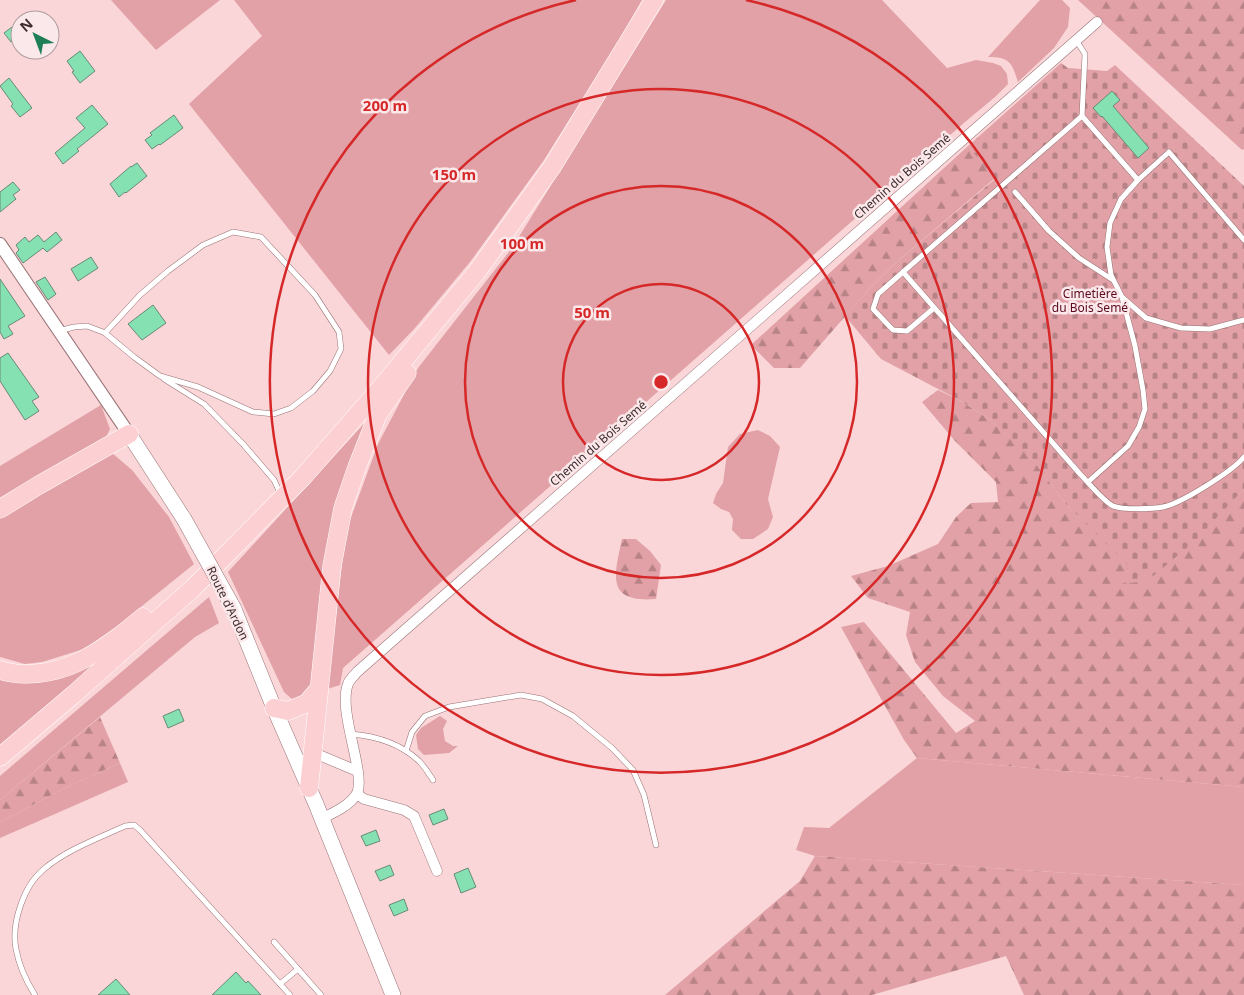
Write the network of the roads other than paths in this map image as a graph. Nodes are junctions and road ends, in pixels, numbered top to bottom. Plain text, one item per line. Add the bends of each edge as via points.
1 (654, 0) edge
2 (1096, 22) dead end
3 (1076, 40) junction
4 (1082, 116) junction
5 (1138, 180) junction
6 (1015, 192) dead end
7 (1244, 240) edge
8 (0, 244) edge
9 (903, 272) junction
10 (476, 273) junction
11 (1113, 280) junction
12 (1122, 297) junction
13 (934, 308) junction
14 (1244, 320) edge
15 (58, 331) junction
16 (105, 334) junction
17 (160, 376) junction
18 (130, 434) junction
19 (1244, 458) edge
20 (303, 477) junction
21 (1088, 482) junction
22 (282, 496) junction
23 (0, 509) edge
24 (0, 670) edge
25 (318, 690) junction
26 (274, 708) junction
27 (350, 734) junction
28 (406, 751) junction
29 (312, 752) junction
30 (0, 757) edge
31 (357, 771) junction
32 (433, 780) dead end
33 (308, 788) junction
34 (357, 794) junction
35 (321, 819) junction
36 (656, 845) dead end
37 (437, 871) dead end
38 (274, 942) dead end
39 (298, 969) junction
40 (280, 984) junction
41 (34, 995) edge
42 (290, 995) edge
43 (321, 995) edge
44 (393, 995) edge

1 - 10 highway via 552,167
2 - 3 street, Chemin du Bois Semé
3 - 4 lane via 1085,54
3 - 27 street, Chemin du Bois Semé via 357,672 348,683 344,700
4 - 5 lane
4 - 9 lane
5 - 7 lane via 1169,152
5 - 11 lane via 1122,199 1110,223 1107,247
6 - 11 lane via 1073,253
8 - 15 street, Route d'Ardon
9 - 13 lane
9 - 13 lane via 878,294 874,309 893,330 907,331
10 - 20 highway
10 - 25 highway via 450,316 378,414 357,467 343,508 332,566
11 - 12 lane
12 - 14 lane via 1146,318 1181,328 1210,329
12 - 21 lane via 1135,346 1145,409 1128,446
13 - 21 lane
15 - 16 lane via 87,326
15 - 18 street, Route d'Ardon
16 - 17 lane
16 - 17 lane via 140,295 168,271 203,245 233,232 261,237 315,295 339,332 341,350 330,371 313,391 291,408 274,414 253,412 198,387
17 - 22 lane via 204,404 274,480
18 - 23 highway
18 - 26 main road, Route d'Ardon, bridge via 184,519 234,610
19 - 21 lane via 1219,478 1164,507 1114,506
20 - 22 highway
20 - 30 highway via 193,588
22 - 24 highway via 131,628 93,653 75,664 48,672 28,674
25 - 26 highway via 307,703 288,711
25 - 29 highway
26 - 33 main road, Route d'Ardon
27 - 28 lane via 402,747
27 - 31 street, Chemin du Bois Semé
28 - 32 lane via 420,761
28 - 36 lane via 412,732 425,716 449,707 521,695 542,699 573,716 633,770 644,795
29 - 31 street
29 - 33 highway
31 - 34 street, Chemin du Bois Semé
33 - 35 main road, Route d'Ardon
34 - 35 street via 345,806
34 - 37 street via 414,816
35 - 44 main road, Route d'Ardon
38 - 39 lane
39 - 40 lane
39 - 43 lane
40 - 41 lane via 134,825 60,857 42,870 28,888 15,928 15,948
40 - 42 lane

